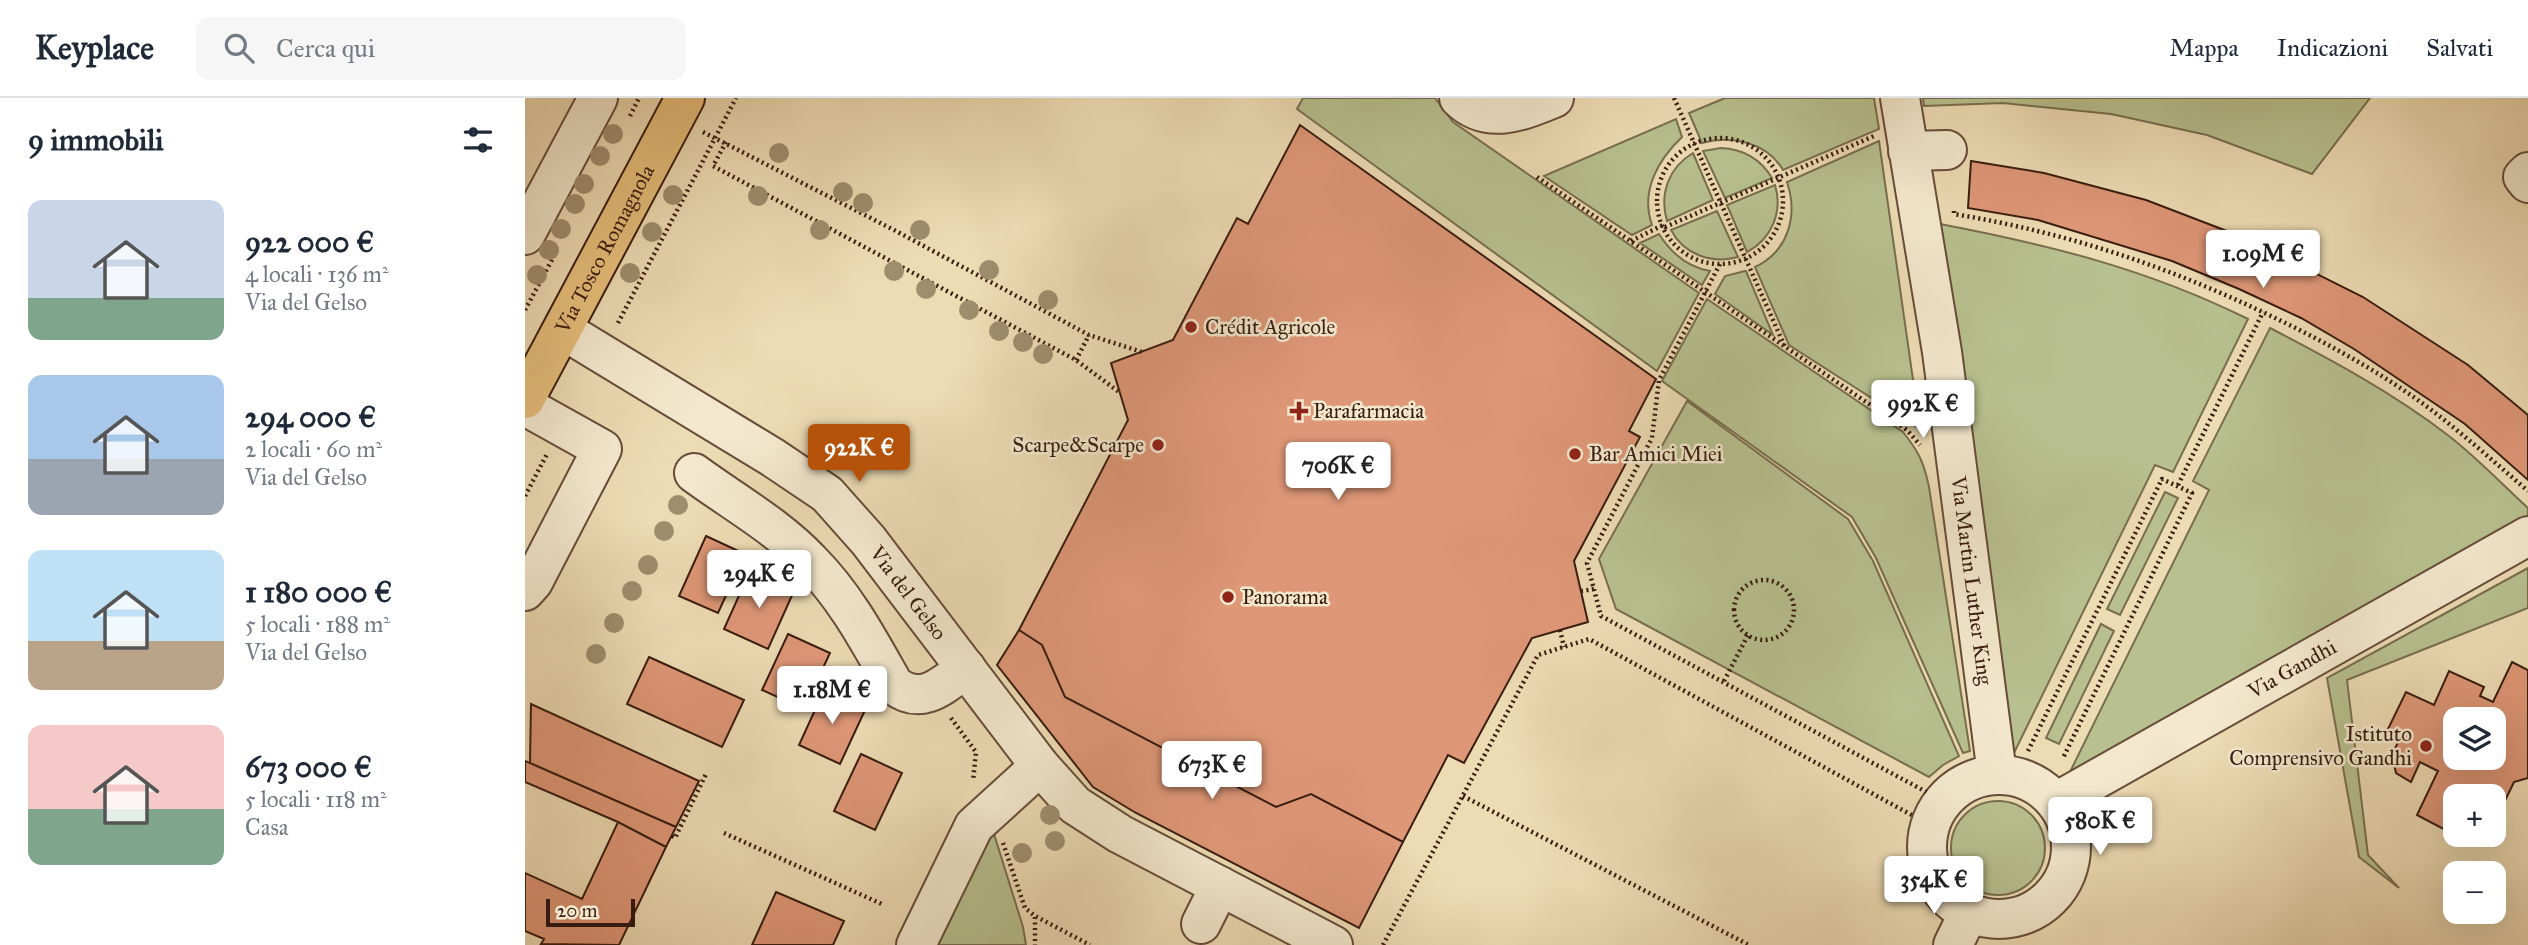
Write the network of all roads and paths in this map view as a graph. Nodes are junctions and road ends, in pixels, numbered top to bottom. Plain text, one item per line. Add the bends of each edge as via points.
1 (598, 98) edge
2 (736, 98) edge
3 (1459, 98) edge
4 (1554, 98) edge
5 (1674, 98) edge
6 (1900, 98) edge
7 (691, 113) edge
8 (716, 137) junction
9 (1896, 141) junction
10 (726, 142) junction
11 (1695, 144) junction
12 (1947, 150) dead end
13 (1537, 177) dead end
14 (1779, 177) junction
15 (1953, 201) dead end
16 (1720, 203) junction
17 (1663, 225) junction
18 (525, 235) edge
19 (1631, 241) junction
20 (1745, 258) junction
21 (1720, 264) junction
22 (1705, 293) junction
23 (2263, 312) junction
24 (617, 325) dead end
25 (563, 330) junction
26 (1089, 335) junction
27 (1785, 347) junction
28 (1142, 352) dead end
29 (1076, 360) junction
30 (1119, 391) dead end
31 (525, 399) edge
32 (525, 406) edge
33 (1925, 451) dead end
34 (694, 473) dead end
35 (2178, 485) junction
36 (2528, 491) edge
37 (2528, 536) edge
38 (1594, 589) junction
39 (525, 591) edge
40 (1581, 591) dead end
41 (1560, 630) dead end
42 (1748, 635) junction
43 (1564, 647) junction
44 (966, 668) junction
45 (1724, 681) junction
46 (1040, 766) junction
47 (706, 775) dead end
48 (2029, 786) junction
49 (1463, 796) junction
50 (1937, 813) junction
51 (724, 833) dead end
52 (671, 836) dead end
53 (1220, 886) junction
54 (884, 905) dead end
55 (1035, 916) dead end
56 (1201, 924) dead end
57 (1961, 929) edge
58 (916, 945) edge
59 (1035, 945) edge
60 (1332, 945) edge
61 (1383, 945) edge
62 (1749, 945) edge

1 - 18 street
2 - 8 path
3 - 4 street via 1475,110 1499,114 1523,111
5 - 11 path
6 - 9 street, Via Martin Luther King
7 - 8 path
7 - 25 main road, Via Tosco Romagnola
8 - 10 path
8 - 24 path
9 - 12 street
9 - 14 path
9 - 48 street, Via Martin Luther King
10 - 26 path
10 - 29 path via 713,166
11 - 14 path via 1722,138 1740,141 1764,156
11 - 16 path
11 - 17 path via 1674,159 1661,182 1658,208
13 - 19 path
14 - 16 path
14 - 20 path via 1783,207 1778,225 1768,242
15 - 23 path via 1954,214 2031,229 2138,259
16 - 17 path
16 - 20 path
17 - 19 path
17 - 21 path via 1674,243 1690,256
19 - 22 path
20 - 21 path
20 - 27 path
21 - 22 path
22 - 27 path
22 - 38 path via 1659,380 1652,438 1587,563
23 - 35 path
23 - 36 path via 2350,357 2420,402
25 - 31 main road, Via Tosco Romagnola
25 - 44 street, Via del Gelso via 827,494
26 - 28 path
26 - 29 path
27 - 33 path via 1907,430
29 - 30 path
32 - 39 street via 602,449
34 - 44 street via 809,560 852,613 900,690 927,695
35 - 48 path via 2192,493
35 - 48 path via 2162,478
37 - 48 street, Via Gandhi
38 - 40 path
38 - 45 path via 1601,616
41 - 43 path
42 - 42 path via 1766,640 1789,625 1794,607 1778,583 1758,580 1741,590 1734,610 1740,629
42 - 45 path
43 - 49 path via 1538,655
43 - 50 path via 1589,639
44 - 46 street, Via del Gelso
45 - 50 path
46 - 53 street, Via del Gelso via 1086,813
46 - 58 street via 974,826
47 - 52 path via 675,838
48 - 50 street via 1986,776 1964,783
48 - 57 street via 2066,820 2071,846 2059,887 2043,903 2014,917
49 - 61 path
49 - 62 path
50 - 57 street via 1927,852 1931,871
51 - 54 path
53 - 56 street
53 - 60 street, Via del Gelso
55 - 59 path

